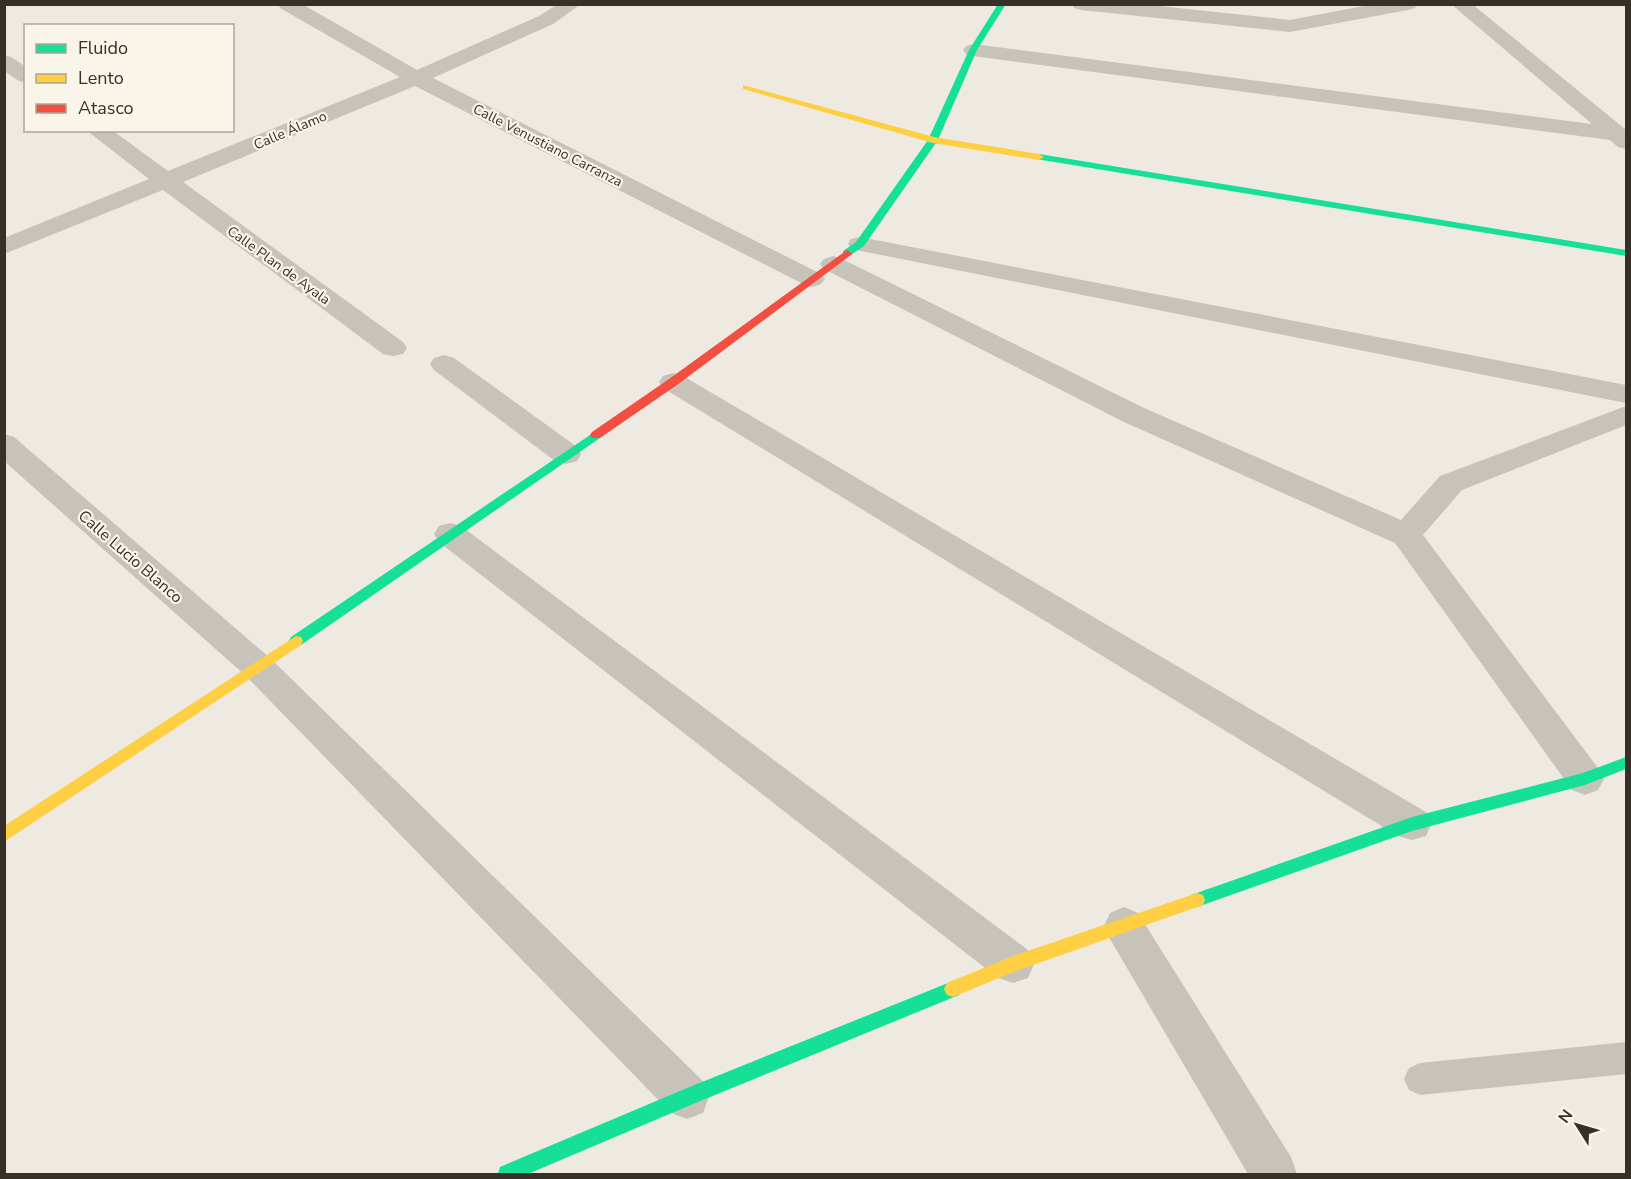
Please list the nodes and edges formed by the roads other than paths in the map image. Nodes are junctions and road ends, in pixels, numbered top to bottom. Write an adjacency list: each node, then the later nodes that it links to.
1 (287, 4): 10 (street, Calle Venustiano Carranza)
2 (573, 4): 10 (street, Calle Álamo)
3 (1002, 4): 7 (street)
4 (1081, 4): 5 (street)
5 (1408, 4)
6 (1460, 4): 13 (street)
7 (973, 50): 13 (street); 14 (street)
8 (4, 61): 9 (street)
9 (24, 76)
10 (416, 78): 15 (street, Calle Álamo); 19 (street, Calle Venustiano Carranza)
11 (746, 87): 14 (street)
12 (100, 132): 15 (street, Calle Plan de Ayala)
13 (1622, 138)
14 (933, 140): 16 (street); 18 (street)
15 (165, 182): 17 (street, Calle Álamo); 20 (street, Calle Plan de Ayala)
16 (860, 244): 19 (street); 23 (street)
17 (4, 247)
18 (1626, 253)
19 (823, 272): 22 (street); 28 (street, Calle Venustiano Carranza)
20 (393, 348)
21 (444, 364): 26 (street)
22 (673, 382): 26 (street); 32 (street)
23 (1626, 394)
24 (1626, 415): 28 (street)
25 (4, 444): 29 (street, Calle Lucio Blanco)
26 (566, 454): 27 (street)
27 (450, 534): 29 (street); 35 (street)
28 (1406, 534): 31 (street)
29 (258, 667): 33 (street); 38 (street, Calle Lucio Blanco)
30 (1626, 763): 31 (street)
31 (1585, 779): 32 (street)
32 (1412, 824): 34 (street)
33 (4, 835)
34 (1124, 926): 35 (street); 40 (street)
35 (1013, 964): 38 (street)
36 (1626, 1058): 37 (lane)
37 (1420, 1079)
38 (687, 1096): 39 (street)
39 (507, 1174)
40 (1274, 1174)

